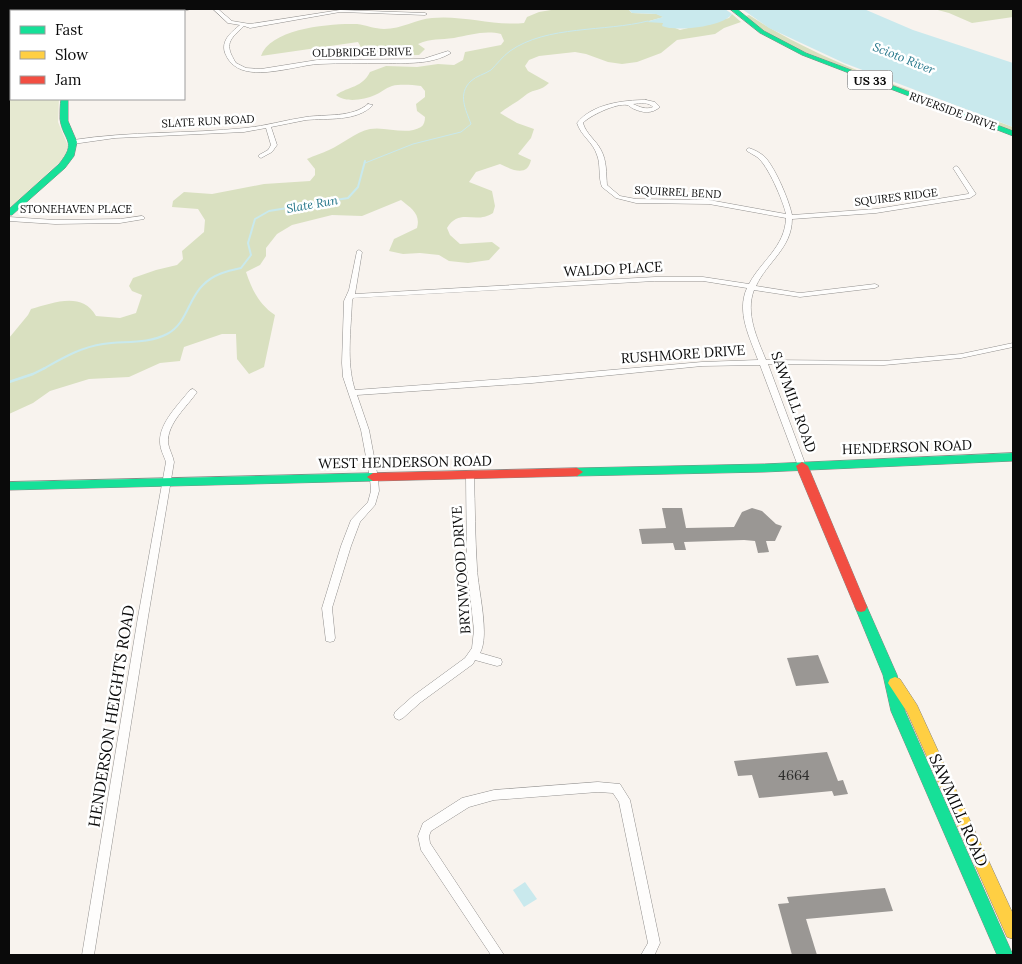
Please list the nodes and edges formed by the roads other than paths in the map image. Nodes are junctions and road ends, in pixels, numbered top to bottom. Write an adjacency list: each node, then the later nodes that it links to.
1 (215, 9): 4 (street)
2 (733, 9): 10 (main road, RIVERSIDE DRIVE / US 33)
3 (425, 14): 4 (street)
4 (242, 26): 5 (street, OLDBRIDGE DRIVE)
5 (448, 54)
6 (66, 100): 11 (main road)
7 (629, 104): 16 (street, SQUIRREL BEND)
8 (370, 105): 9 (street, SLATE RUN ROAD)
9 (268, 127): 11 (street, SLATE RUN ROAD); 13 (street)
10 (1013, 134)
11 (73, 142): 15 (main road)
12 (749, 150): 16 (street, SAWMILL ROAD)
13 (261, 156)
14 (956, 168): 16 (street, SQUIRES RIDGE)
15 (9, 213)
16 (789, 217): 21 (street, SAWMILL ROAD)
17 (142, 218): 18 (street, STONEHAVEN PLACE)
18 (9, 219)
19 (359, 252): 22 (street)
20 (875, 286): 21 (street, WALDO PLACE)
21 (751, 287): 22 (street, WALDO PLACE); 24 (street, SAWMILL ROAD)
22 (350, 296): 26 (street)
23 (1013, 345): 24 (street, RUSHMORE DRIVE)
24 (763, 362): 26 (street, RUSHMORE DRIVE); 28 (street, SAWMILL ROAD)
25 (193, 392): 31 (street)
26 (353, 393): 30 (street)
27 (1013, 457): 28 (main road, HENDERSON ROAD)
28 (802, 466): 29 (main road, WEST HENDERSON ROAD); 36 (main road, SAWMILL ROAD)
29 (470, 475): 30 (main road, WEST HENDERSON ROAD); 34 (street, BRYNWOOD DRIVE)
30 (374, 478): 31 (main road, WEST HENDERSON ROAD); 33 (street)
31 (166, 482): 32 (main road, WEST HENDERSON ROAD); 39 (street, HENDERSON HEIGHTS ROAD)
32 (9, 486)
33 (330, 638)
34 (474, 655): 35 (street); 37 (street)
35 (497, 662)
36 (890, 676): 38 (main road, SAWMILL ROAD); 42 (main road, SAWMILL ROAD)
37 (399, 716)
38 (1013, 931)
39 (88, 955)
40 (498, 955): 41 (street)
41 (647, 955)
42 (1005, 955)

